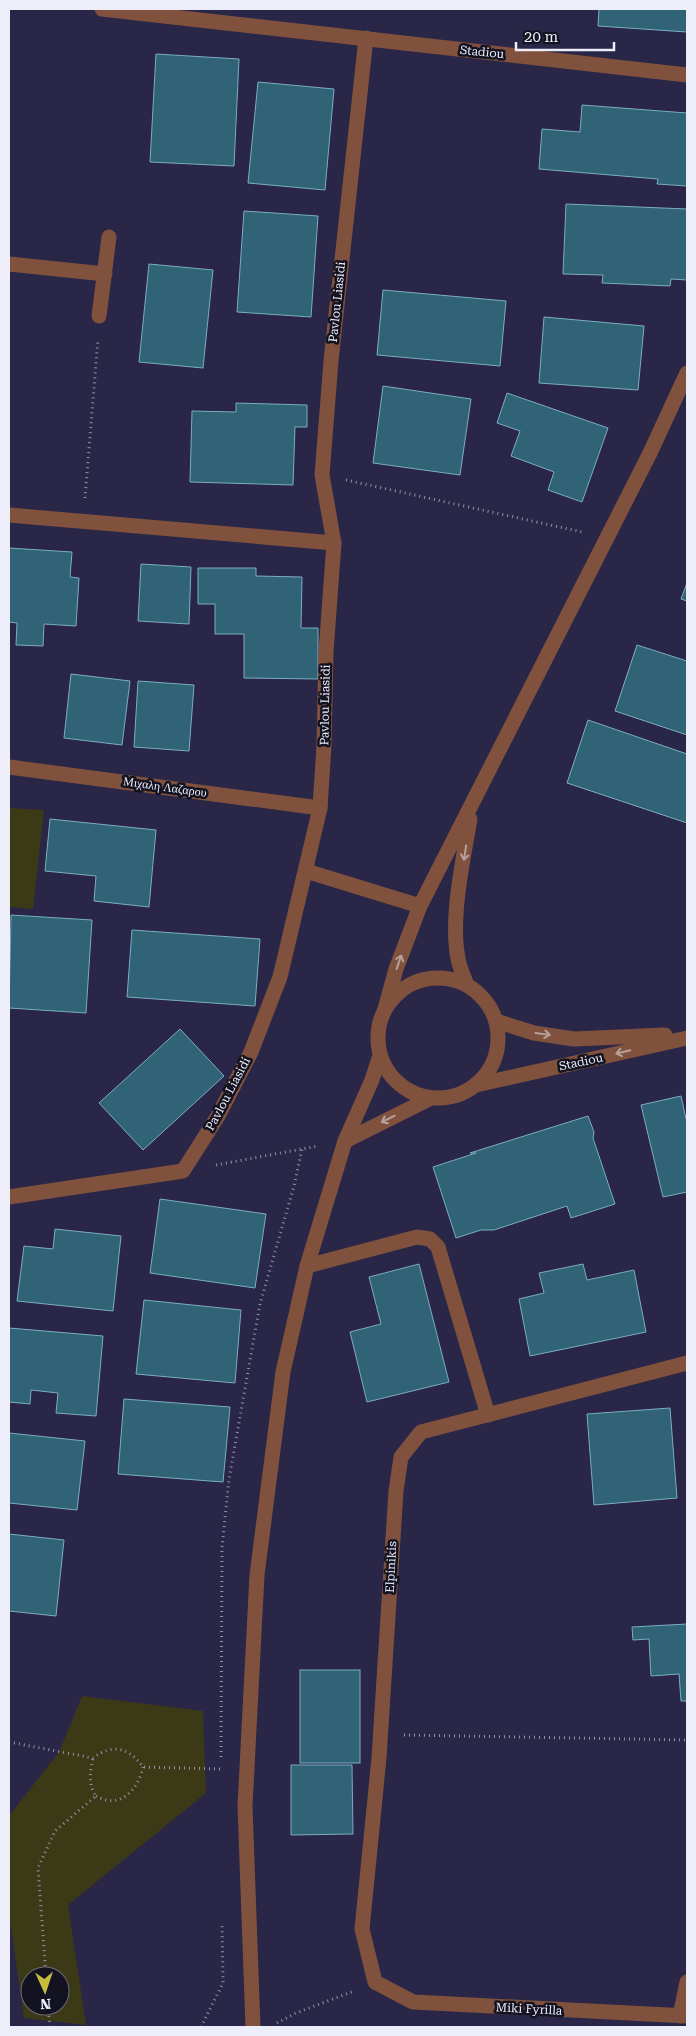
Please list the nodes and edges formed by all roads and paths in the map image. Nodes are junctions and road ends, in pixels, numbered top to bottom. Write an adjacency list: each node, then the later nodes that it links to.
1 (102, 9): 2 (street, Stadiou)
2 (134, 10): 3 (street, Stadiou)
3 (366, 38): 4 (street, Stadiou); 10 (street, Pavlou Liasidi)
4 (687, 75)
5 (109, 237): 7 (street)
6 (9, 264): 7 (street)
7 (105, 274): 8 (street)
8 (100, 316): 12 (path)
9 (687, 373): 13 (street)
10 (322, 475): 13 (path); 14 (street, Pavlou Liasidi)
11 (9, 515): 12 (street)
12 (83, 521): 14 (street)
13 (607, 537): 16 (street)
14 (334, 543): 17 (street, Pavlou Liasidi)
15 (9, 767): 17 (street, Μιχαλη Λαζαρου)
16 (472, 805): 19 (street); 20 (street, one-way to 20)
17 (320, 808): 18 (street, Pavlou Liasidi)
18 (306, 871): 19 (street); 29 (street, Pavlou Liasidi)
19 (420, 906): 21 (street, one-way to 19)
20 (467, 985): 21 (street); 22 (street)
21 (385, 1009): 24 (street)
22 (496, 1021): 23 (street, Stadiou, one-way to 23); 25 (street)
23 (687, 1036): 25 (street, Stadiou, one-way to 25)
24 (380, 1055): 26 (street); 27 (street)
25 (476, 1085): 26 (street)
26 (431, 1098): 27 (street, one-way to 27)
27 (345, 1141): 28 (path); 32 (street)
28 (302, 1149): 29 (path); 30 (path)
29 (183, 1171): 31 (street)
30 (294, 1186)
31 (9, 1197)
32 (307, 1266): 34 (street); 40 (street)
33 (687, 1364): 34 (street, Elpinikis)
34 (488, 1415): 35 (street, Elpinikis)
35 (381, 1735): 36 (path); 43 (street, Elpinikis)
36 (687, 1740)
37 (9, 1742): 38 (path)
38 (93, 1758): 39 (path); 41 (path)
39 (143, 1767): 40 (path); 41 (path)
40 (247, 1773): 47 (street)
41 (96, 1796): 42 (path)
42 (45, 1966)
43 (375, 1982): 45 (street, Miki Fyrilla); 46 (path)
44 (687, 1982): 45 (street)
45 (684, 2016)
46 (276, 2024)
47 (253, 2027)

